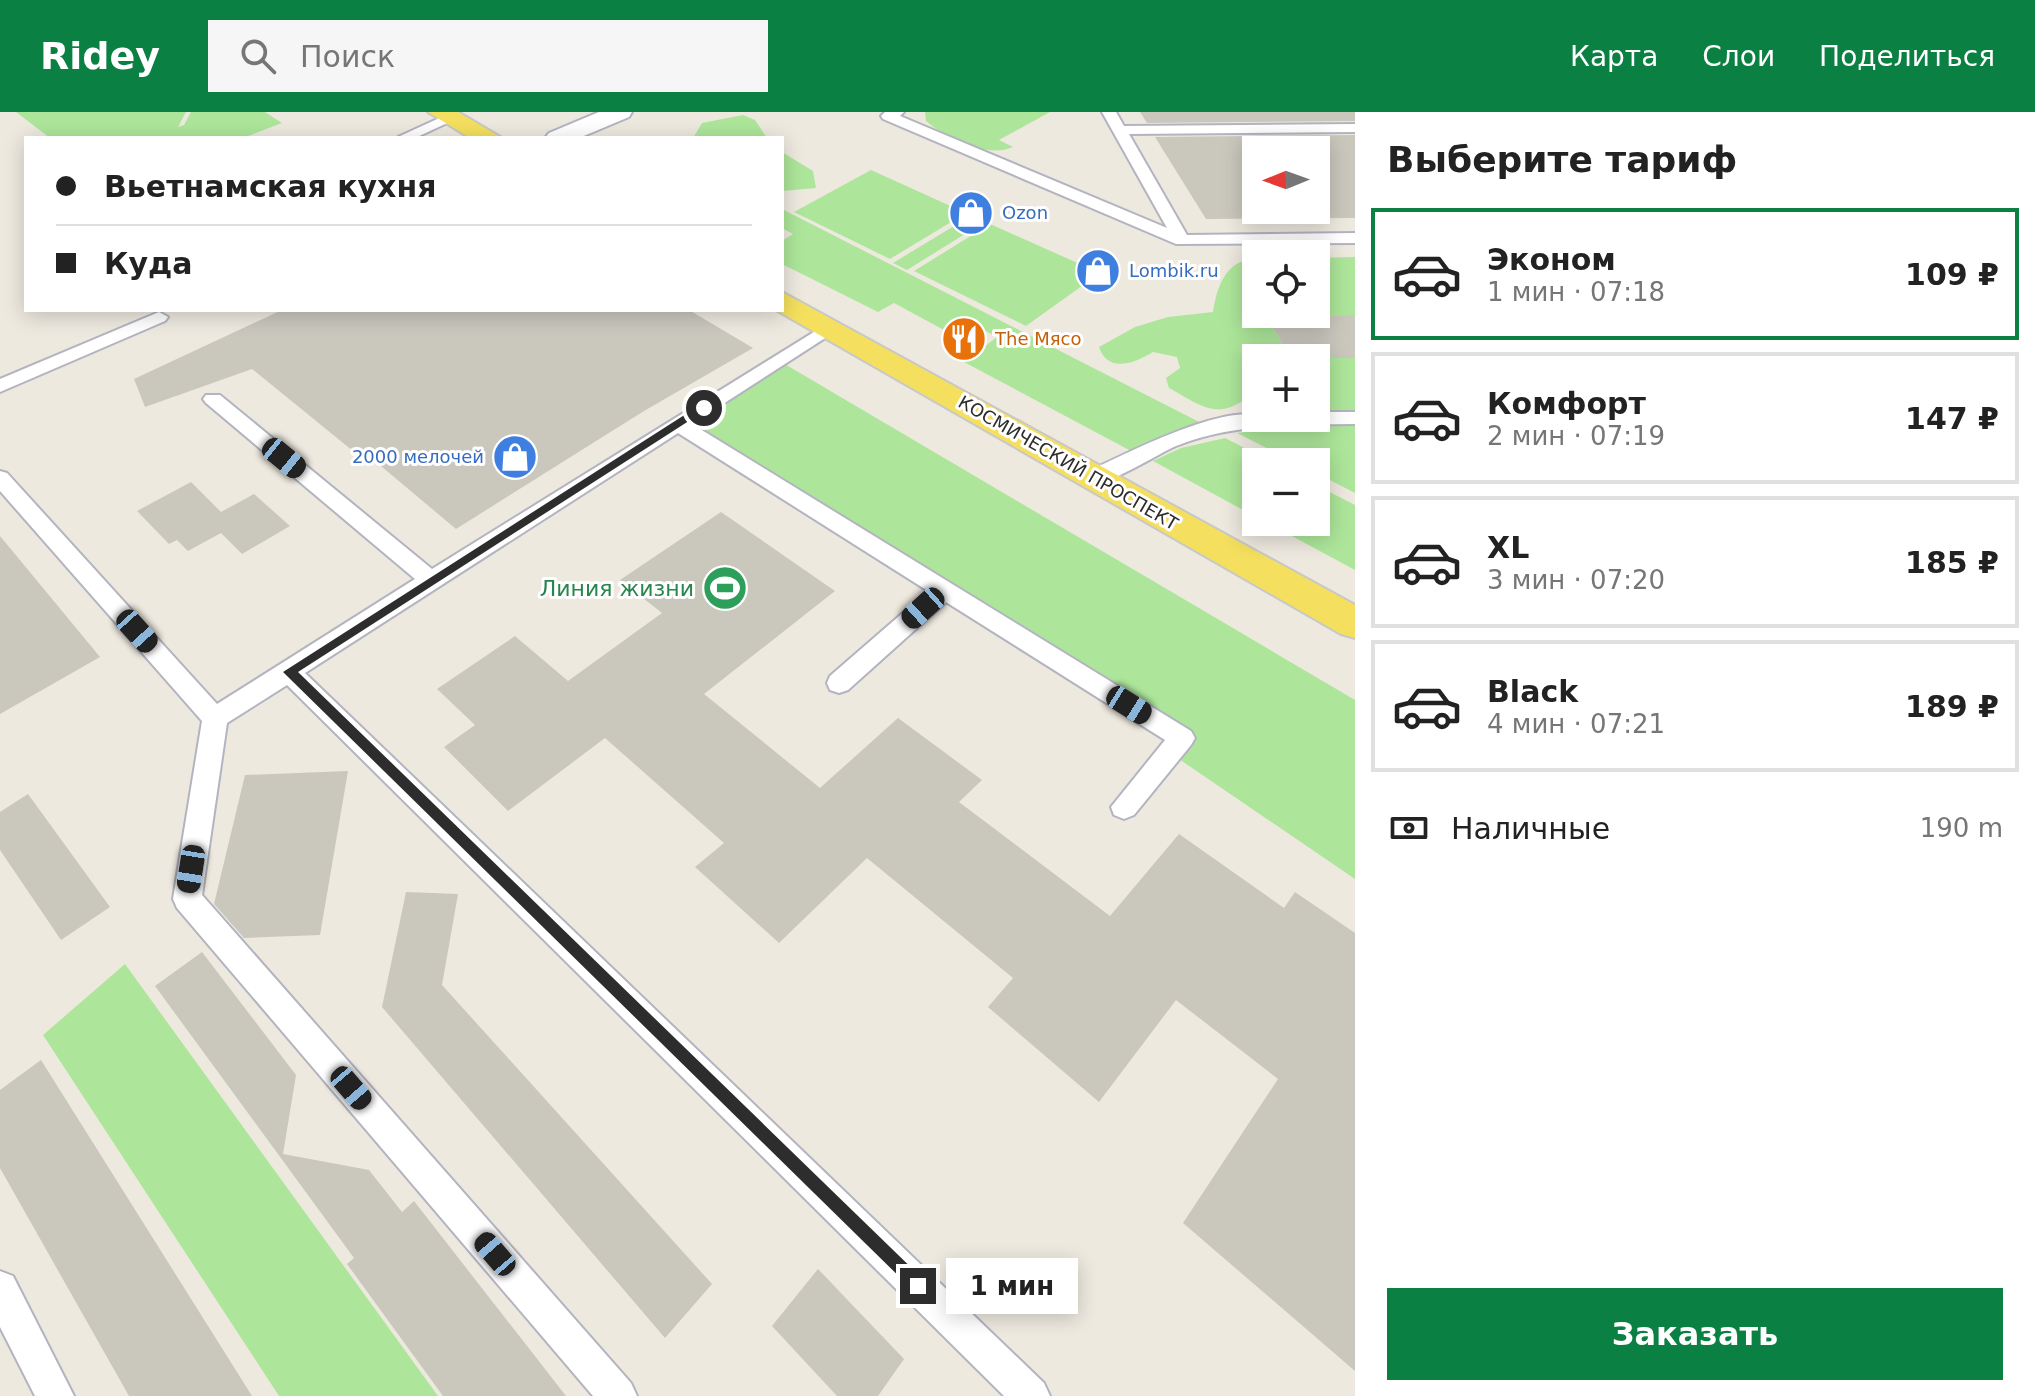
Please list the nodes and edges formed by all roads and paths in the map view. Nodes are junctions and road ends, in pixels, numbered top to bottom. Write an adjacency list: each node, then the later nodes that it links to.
1 (620, 112): 9 (street)
2 (897, 112): 11 (lane)
3 (1109, 112): 6 (lane)
4 (446, 115): 7 (lane); 8 (main road)
5 (1355, 128): 6 (lane)
6 (1119, 130): 11 (lane)
7 (407, 136)
8 (485, 136)
9 (563, 136)
10 (1355, 238): 11 (lane)
11 (1182, 240)
12 (784, 302): 14 (main road, КОСМИЧЕСКИЙ ПРОСПЕКТ)
13 (159, 317): 15 (lane)
14 (830, 327): 18 (lane); 20 (main road, КОСМИЧЕСКИЙ ПРОСПЕКТ)
15 (0, 386)
16 (213, 399): 21 (lane)
17 (1355, 418): 20 (lane)
18 (678, 424): 21 (lane); 22 (lane)
19 (0, 478): 26 (lane)
20 (1092, 478): 23 (main road, КОСМИЧЕСКИЙ ПРОСПЕКТ)
21 (432, 581): 24 (lane)
22 (944, 590): 25 (lane); 27 (lane)
23 (1355, 623)
24 (289, 672): 26 (lane); 31 (lane)
25 (839, 683)
26 (215, 718): 30 (lane)
27 (1124, 807)
28 (0, 1289): 29 (lane)
29 (55, 1396)
30 (618, 1396)
31 (1031, 1396)

